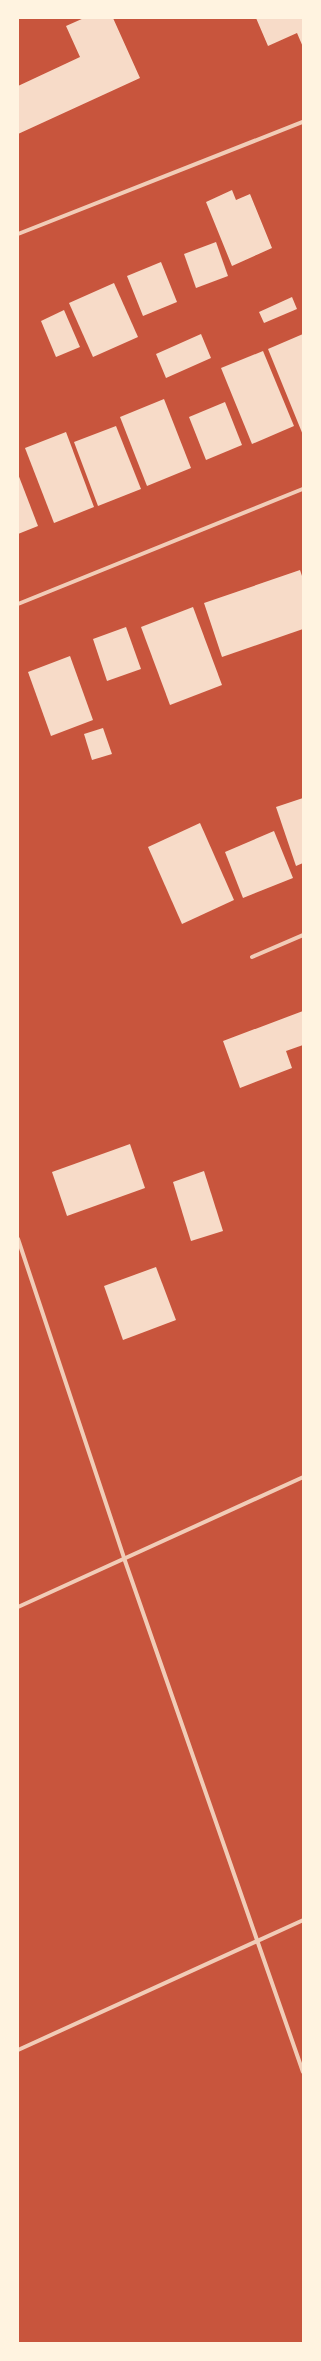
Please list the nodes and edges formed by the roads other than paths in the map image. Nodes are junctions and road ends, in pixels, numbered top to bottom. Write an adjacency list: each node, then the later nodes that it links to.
1 (303, 122): 2 (street)
2 (18, 234)
3 (303, 489): 4 (street)
4 (18, 604)
5 (303, 935): 6 (street)
6 (252, 957)
7 (18, 1239): 9 (street)
8 (303, 1477): 9 (street)
9 (124, 1558): 10 (street); 12 (street)
10 (18, 1607)
11 (303, 1920): 12 (street)
12 (257, 1941): 13 (street); 14 (street)
13 (18, 2050)
14 (303, 2072)

